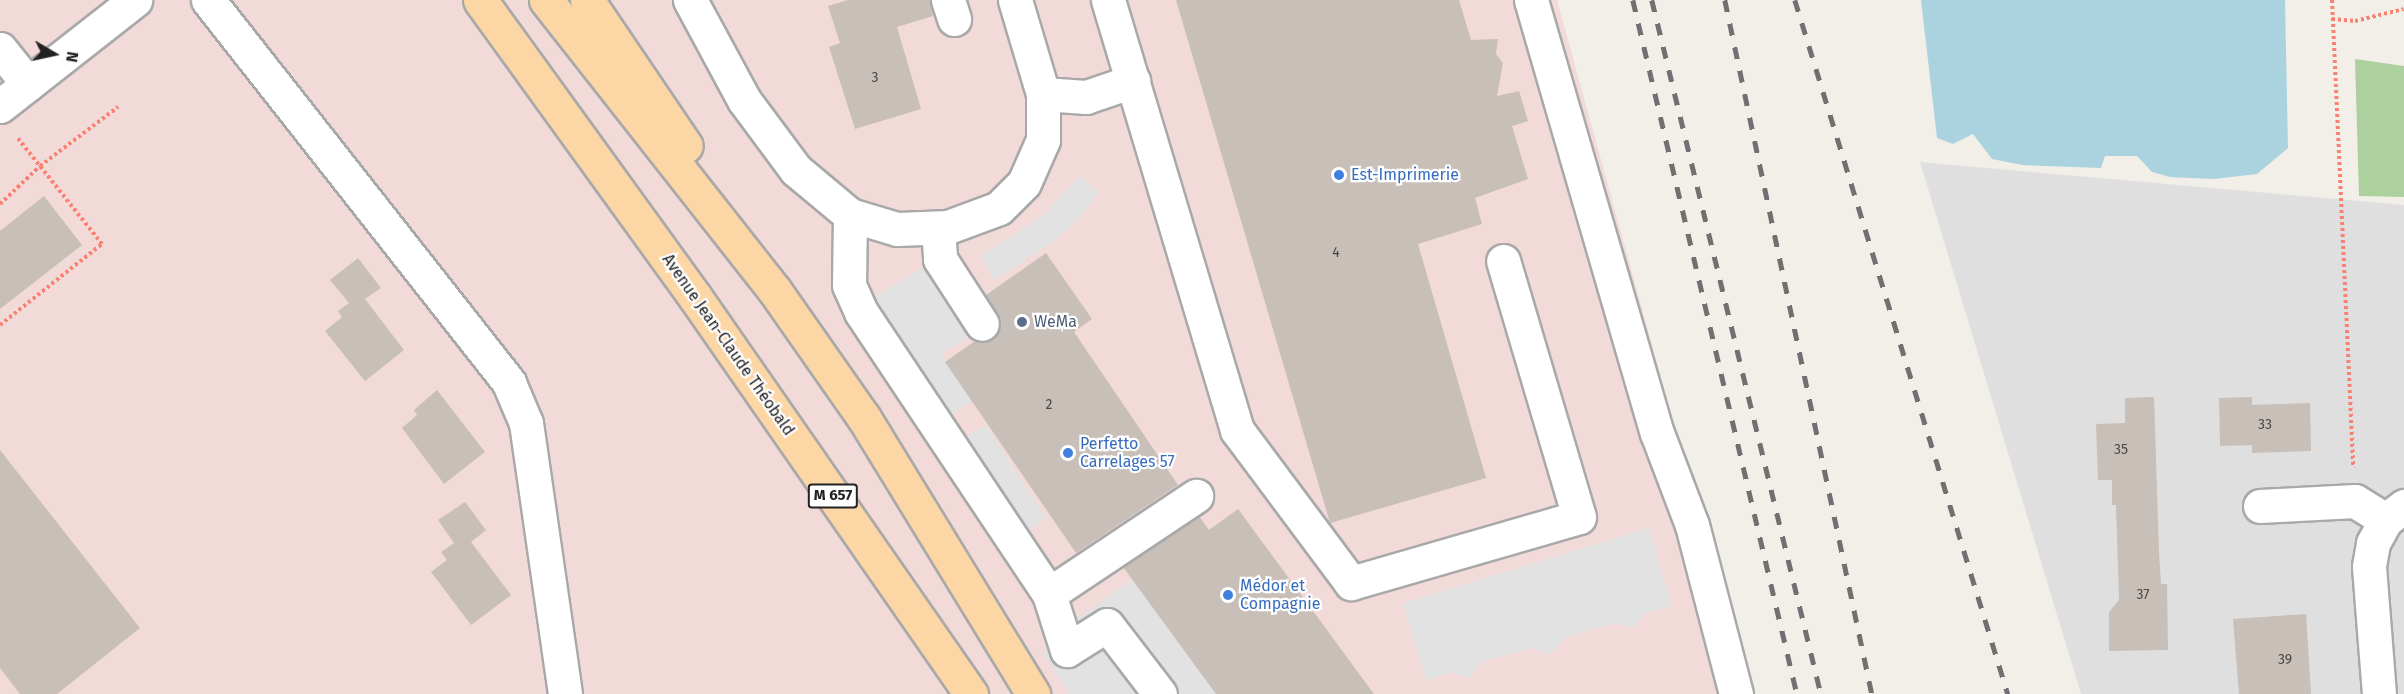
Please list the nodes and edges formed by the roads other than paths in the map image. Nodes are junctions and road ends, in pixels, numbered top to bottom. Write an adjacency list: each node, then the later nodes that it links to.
1 (135, 0): 12 (street)
2 (208, 0): 24 (street)
3 (480, 0): 25 (main road, Avenue Jean-Claude Théobald / M 657)
4 (546, 0): 18 (main road)
5 (587, 0): 18 (main road)
6 (690, 0): 15 (street)
7 (1015, 0): 13 (street)
8 (1108, 0): 11 (street)
9 (1531, 0): 28 (street)
10 (0, 49): 12 (street)
11 (1133, 81): 13 (street); 17 (street)
12 (28, 84): 14 (street)
13 (1043, 94): 16 (street)
14 (7, 119)
15 (850, 215): 16 (street); 23 (street)
16 (938, 228): 19 (street)
17 (1503, 261)
18 (775, 291): 26 (main road)
19 (982, 324)
20 (1196, 496): 23 (street)
21 (2260, 506): 22 (street)
22 (2395, 513): 29 (street)
23 (1049, 594): 27 (street)
24 (565, 694)
25 (971, 694)
26 (1033, 694)
27 (1160, 694)
28 (1736, 694)
29 (2379, 694)

